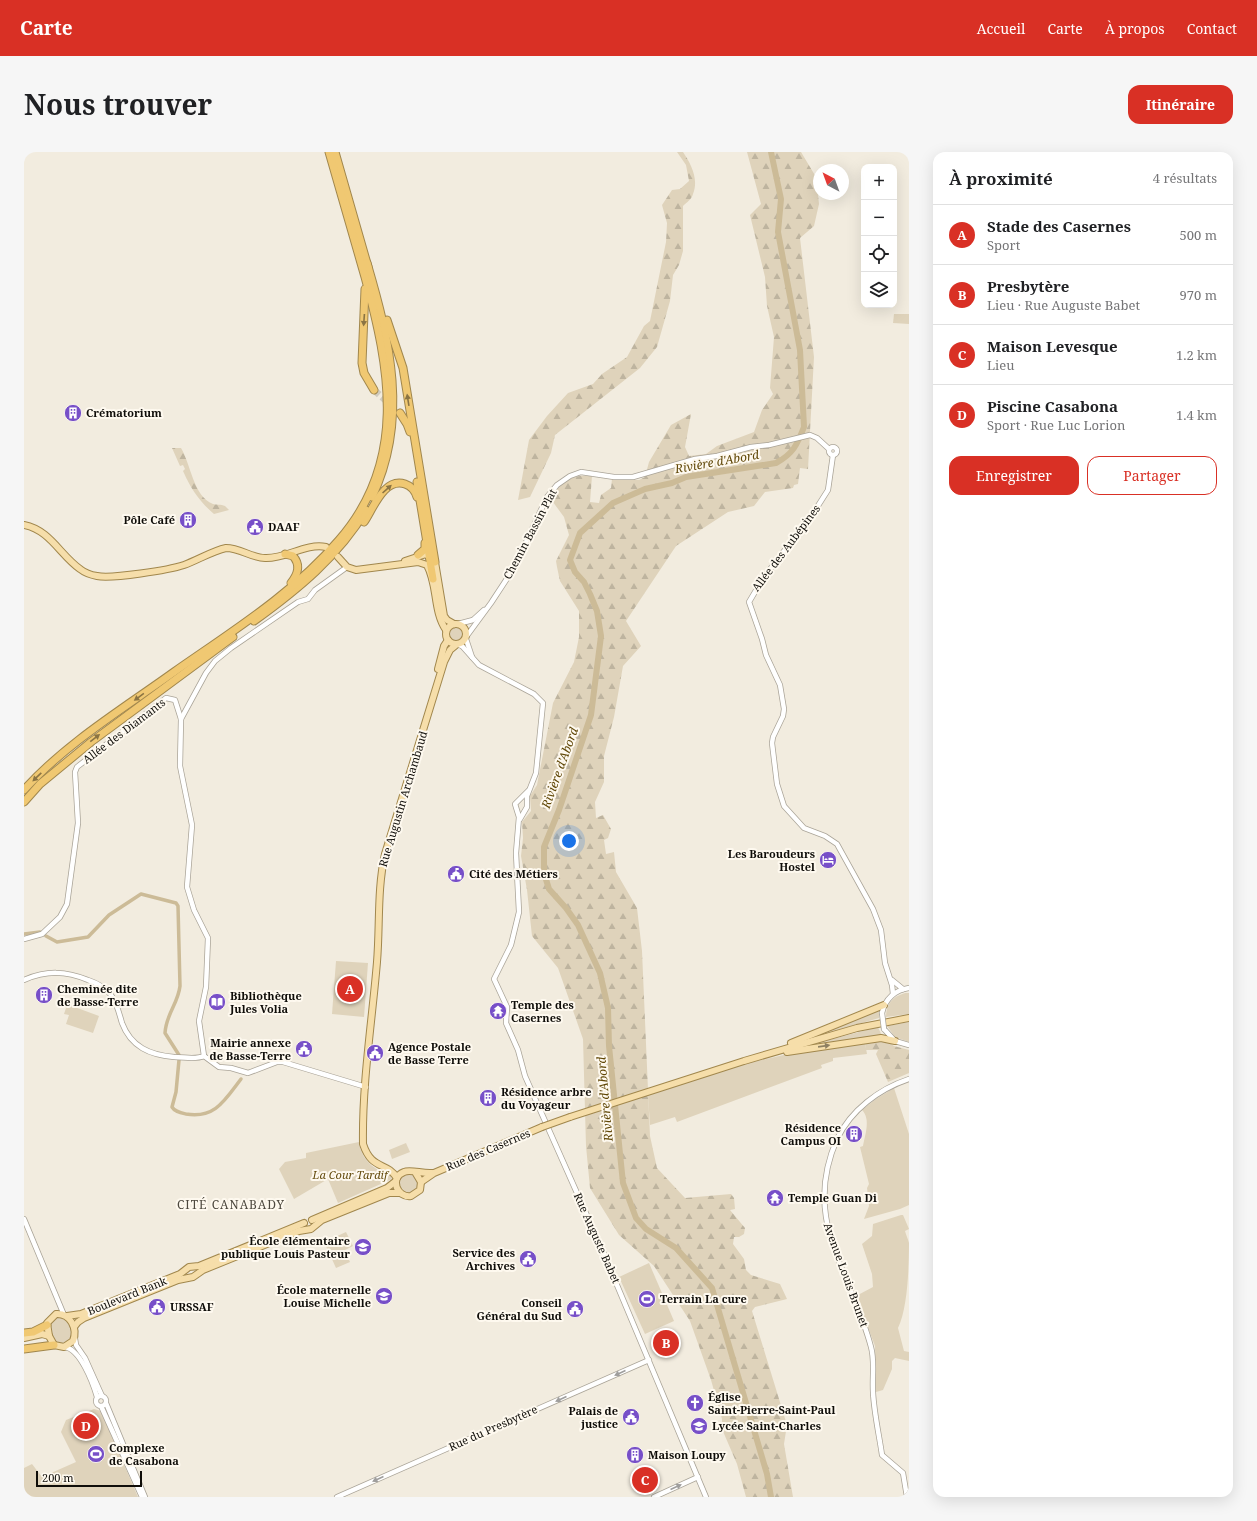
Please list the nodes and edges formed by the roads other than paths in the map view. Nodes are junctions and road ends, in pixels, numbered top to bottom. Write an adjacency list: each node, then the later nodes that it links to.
1 (329, 152): 3 (highway)
2 (335, 152): 3 (highway)
3 (365, 265): 4 (highway, one-way to 4); 17 (highway); 18 (highway, one-way to 3); 24 (highway)
4 (374, 390)
5 (400, 412): 7 (highway)
6 (833, 455): 21 (street, Chemin Bassin Plat); 36 (street, Allée des Aubépines)
7 (422, 508): 9 (highway); 17 (highway, one-way to 7)
8 (24, 525): 12 (main road)
9 (425, 529): 13 (highway); 16 (highway)
10 (295, 547): 11 (main road); 12 (main road); 14 (main road)
11 (285, 554): 14 (main road); 24 (highway)
12 (255, 555): 14 (main road)
13 (429, 556): 16 (main road); 18 (main road); 20 (highway)
14 (271, 558)
15 (338, 558): 19 (main road)
16 (418, 559): 19 (main road); 20 (main road)
17 (326, 561): 33 (highway, one-way to 17)
18 (435, 562): 22 (main road)
19 (347, 566): 30 (street)
20 (433, 579): 23 (main road)
21 (491, 603): 22 (street, Chemin Bassin Plat); 25 (street, Chemin Bassin Plat)
22 (456, 624): 23 (main road); 25 (main road)
23 (446, 630): 26 (main road)
24 (224, 637): 31 (highway, one-way to 31)
25 (466, 638): 27 (main road); 28 (street)
26 (448, 640): 27 (main road); 29 (main road, Rue Augustin Archambaud)
27 (458, 645): 28 (street); 29 (main road, Rue Augustin Archambaud)
28 (472, 659): 32 (street)
29 (428, 717): 48 (main road, Rue Augustin Archambaud)
30 (182, 719): 35 (street, Allée des Diamants); 45 (street)
31 (24, 790)
32 (523, 801): 34 (street); 34 (street)
33 (24, 802)
34 (521, 811): 75 (street, Rue Auguste Babet)
35 (24, 939)
36 (890, 977): 39 (street); 40 (street, Allée des Aubépines)
37 (25, 978): 45 (street)
38 (909, 988): 39 (street)
39 (903, 989): 40 (street)
40 (893, 994): 41 (street)
41 (884, 1005): 43 (street, bridge); 46 (main road)
42 (909, 1018): 46 (main road)
43 (895, 1041): 44 (street); 46 (main road, one-way to 43)
44 (909, 1045)
45 (204, 1056): 48 (street)
46 (744, 1061): 52 (main road, Rue des Casernes, bridge)
47 (909, 1079): 84 (street, Avenue Louis Brunet)
48 (366, 1087): 49 (main road, Rue Augustin Archambaud)
49 (384, 1167): 50 (main road, Rue Augustin Archambaud); 53 (main road, Rue Augustin Archambaud)
50 (406, 1171): 51 (main road); 53 (main road)
51 (415, 1172): 52 (main road); 54 (main road)
52 (434, 1172): 54 (main road)
53 (397, 1179): 55 (main road); 57 (main road)
54 (421, 1182): 55 (main road)
55 (400, 1193): 57 (main road)
56 (24, 1219): 62 (street)
57 (313, 1223): 58 (main road); 58 (main road)
58 (305, 1226): 59 (main road); 61 (main road, Boulevard Bank)
59 (193, 1267): 60 (main road, Boulevard Bank); 61 (main road)
60 (185, 1271): 61 (main road); 64 (main road, Boulevard Bank)
61 (192, 1276): 66 (main road, Boulevard Bank)
62 (57, 1302): 63 (street); 64 (street)
63 (56, 1314): 64 (main road); 65 (main road)
64 (65, 1315): 66 (main road)
65 (47, 1325): 67 (highway); 68 (main road); 69 (main road)
66 (74, 1328): 70 (main road)
67 (24, 1333)
68 (34, 1336): 69 (main road); 71 (main road)
69 (49, 1336): 72 (main road)
70 (75, 1337): 73 (main road); 76 (street)
71 (24, 1338)
72 (54, 1345): 73 (main road); 74 (highway)
73 (64, 1347): 76 (street)
74 (24, 1349)
75 (649, 1360): 78 (street, Rue Auguste Babet); 81 (street, Rue du Presbytère, one-way to 81)
76 (99, 1397): 77 (street); 77 (street)
77 (103, 1405): 79 (street); 80 (street)
78 (698, 1477): 82 (street, one-way to 78); 83 (street, Rue Auguste Babet)
79 (142, 1497)
80 (145, 1497)
81 (337, 1497)
82 (654, 1497)
83 (706, 1497)
84 (907, 1497)

